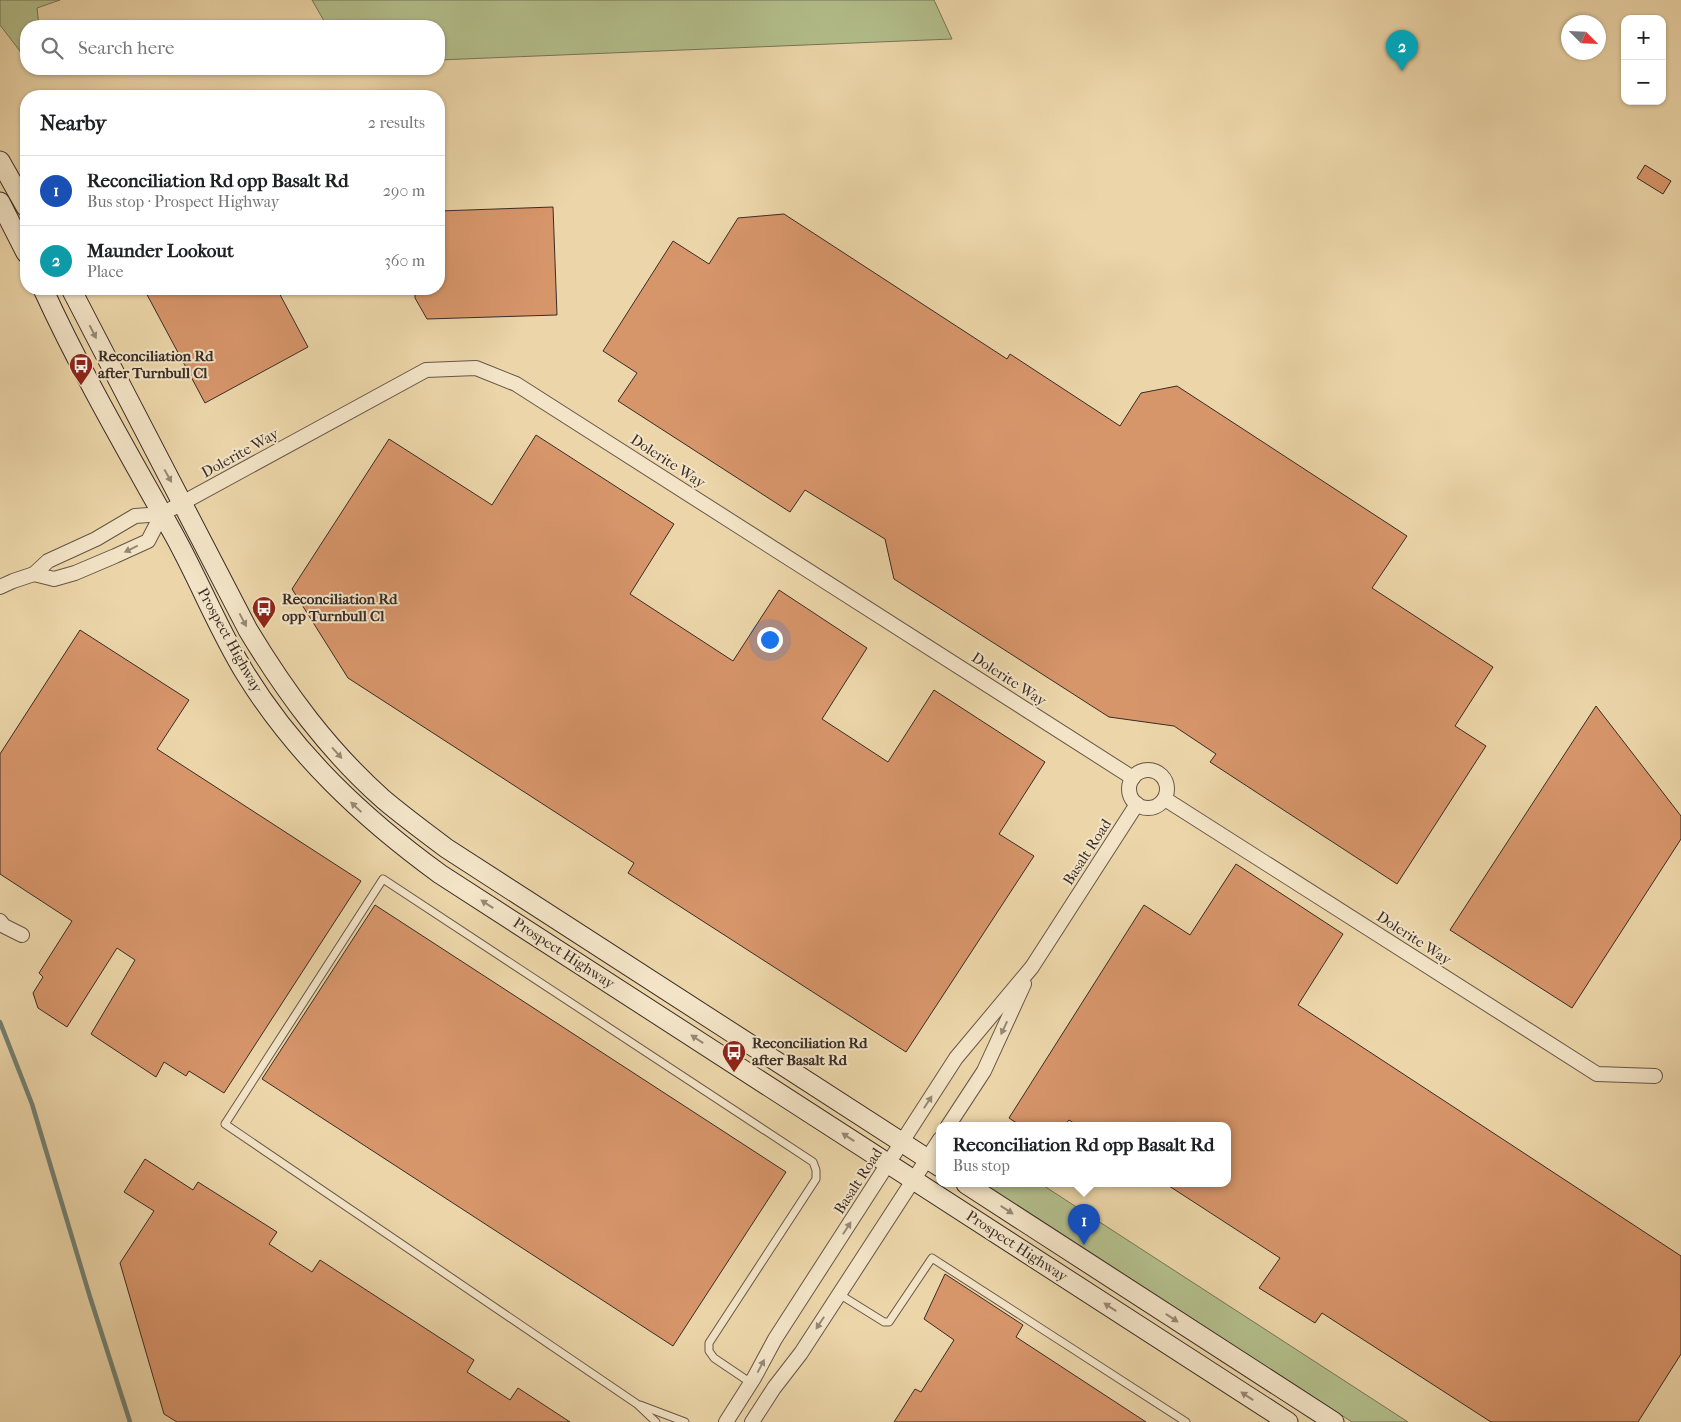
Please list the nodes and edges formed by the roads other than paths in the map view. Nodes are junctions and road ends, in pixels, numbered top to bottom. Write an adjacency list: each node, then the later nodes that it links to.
1 (0, 161): 2 (main road)
2 (20, 196)
3 (0, 202): 4 (main road)
4 (20, 241)
5 (46, 295): 8 (main road, Prospect Highway)
6 (74, 295): 7 (main road, Prospect Highway, one-way to 7)
7 (183, 502): 8 (street, Dolerite Way); 11 (street, Dolerite Way); 19 (main road, Prospect Highway, one-way to 19)
8 (162, 514): 9 (street); 9 (street, one-way to 9); 20 (main road, Prospect Highway, one-way to 8)
9 (34, 574): 10 (street)
10 (0, 587)
11 (1133, 778): 12 (street); 13 (street)
12 (1165, 799): 13 (street); 17 (street, Dolerite Way)
13 (1137, 804): 16 (street, Basalt Road)
14 (0, 921): 15 (street)
15 (22, 935)
16 (1032, 967): 18 (street, Basalt Road, one-way to 18); 19 (street, Basalt Road, one-way to 16)
17 (1655, 1076)
18 (951, 1122)
19 (902, 1143): 20 (street, Basalt Road); 21 (main road, Prospect Highway)
20 (889, 1163): 22 (main road, Prospect Highway); 25 (street, Basalt Road, one-way to 20)
21 (934, 1163): 22 (street)
22 (913, 1179): 24 (street); 32 (main road, Prospect Highway, one-way to 22)
23 (971, 1187): 33 (main road, Prospect Highway, one-way to 33)
24 (839, 1294): 30 (street, one-way to 30); 31 (lane)
25 (751, 1383): 26 (lane); 29 (street, Basalt Road)
26 (637, 1404): 27 (lane); 28 (lane)
27 (656, 1422)
28 (685, 1422)
29 (726, 1422)
30 (752, 1422)
31 (1186, 1422)
32 (1288, 1422)
33 (1334, 1422)

